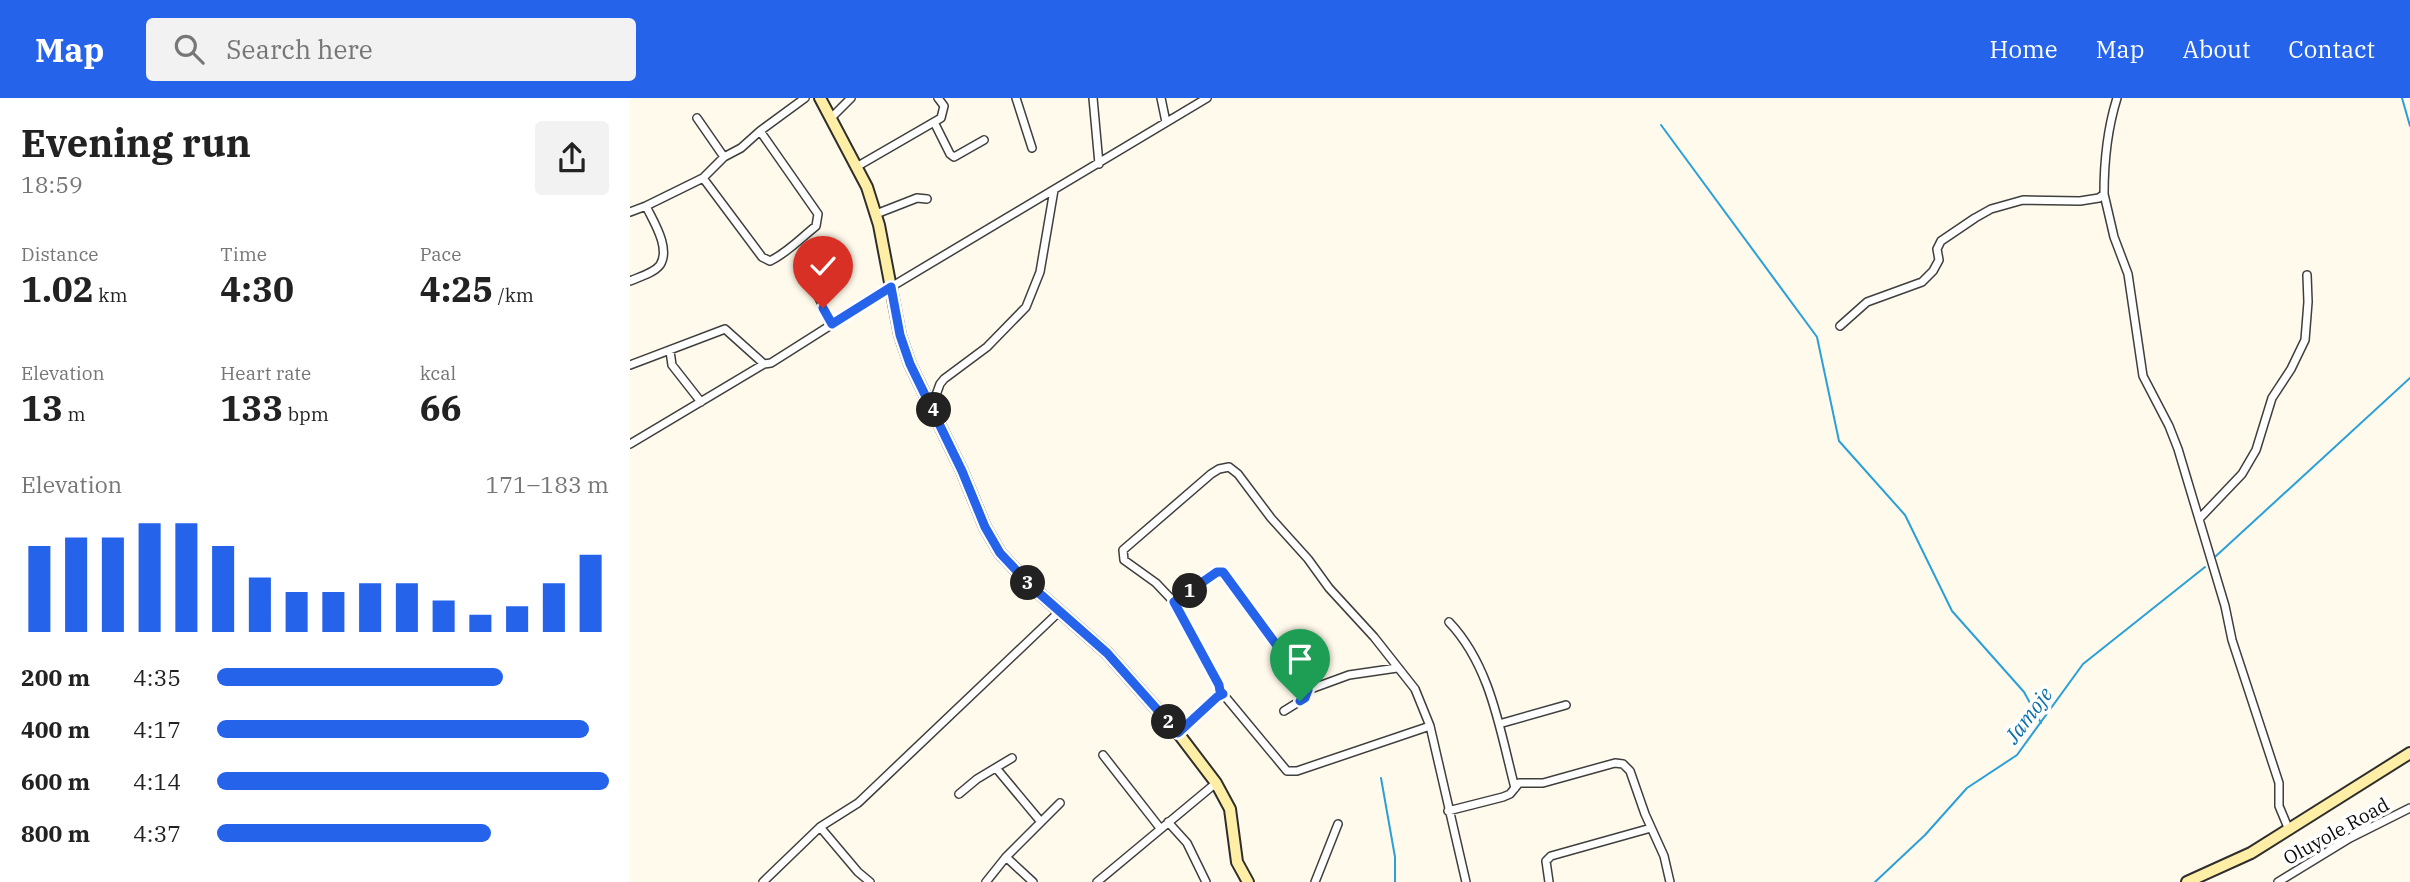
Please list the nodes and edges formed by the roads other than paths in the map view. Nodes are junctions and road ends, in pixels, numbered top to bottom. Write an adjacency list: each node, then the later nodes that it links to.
1 (805, 98): 14 (street)
2 (820, 98): 11 (street)
3 (851, 98): 11 (street)
4 (938, 98): 12 (street)
5 (1016, 98): 16 (street)
6 (1093, 98): 18 (street)
7 (1161, 98): 13 (street)
8 (1207, 98): 13 (street)
9 (2116, 98): 22 (street)
10 (697, 118): 17 (street)
11 (831, 118): 19 (street)
12 (934, 122): 15 (street); 19 (street)
13 (1166, 122): 18 (street)
14 (760, 131): 17 (street); 20 (street)
15 (984, 140)
16 (1032, 148)
17 (724, 157): 20 (street)
18 (1099, 164): 21 (street)
19 (858, 166): 26 (street)
20 (703, 177): 24 (street)
21 (1054, 190): 29 (street); 37 (street)
22 (2104, 194): 32 (street); 39 (street)
23 (927, 199): 26 (street)
24 (646, 206): 25 (street); 28 (street)
25 (630, 212)
26 (876, 214): 29 (street)
27 (2307, 275): 39 (street)
28 (630, 281)
29 (891, 287): 31 (street); 37 (street)
30 (818, 296): 31 (street)
31 (832, 324): 34 (street)
32 (1840, 326)
33 (670, 351): 34 (street); 35 (street); 36 (street)
34 (764, 364): 36 (street)
35 (630, 365)
36 (701, 402): 38 (street)
37 (932, 406): 41 (street)
38 (630, 444)
39 (2199, 519): 67 (street)
40 (1174, 602): 43 (street); 44 (street); 45 (street)
41 (1060, 611): 50 (street); 64 (street)
42 (1449, 622): 48 (street)
43 (1397, 668): 44 (street); 49 (street)
44 (1308, 690): 47 (street)
45 (1223, 694): 49 (street); 50 (street)
46 (1566, 705): 48 (street)
47 (1284, 711)
48 (1499, 724): 56 (street)
49 (1430, 726): 60 (street)
50 (1178, 733): 55 (street)
51 (2410, 753): 67 (street)
52 (1103, 755): 65 (street)
53 (1012, 758): 54 (street)
54 (996, 768): 57 (street); 61 (street)
55 (1216, 783): 62 (street); 75 (street)
56 (1515, 788): 60 (street); 66 (street)
57 (959, 794)
58 (1060, 803): 61 (street)
59 (2410, 808): 81 (street, Oluyole Road)
60 (1448, 811): 77 (street)
61 (1041, 822): 68 (street)
62 (1168, 822): 65 (street); 74 (street)
63 (1338, 824): 76 (street)
64 (820, 827): 70 (street); 71 (street)
65 (1160, 828): 69 (street)
66 (1651, 828): 78 (street); 79 (street)
67 (2289, 830): 80 (street)
68 (1006, 857): 72 (street); 73 (street)
69 (1100, 881)
70 (763, 882)
71 (870, 882)
72 (986, 882)
73 (1033, 882)
74 (1206, 882)
75 (1248, 882)
76 (1315, 882)
77 (1466, 882)
78 (1549, 882)
79 (1670, 882)
80 (2187, 882)
81 (2278, 882)

